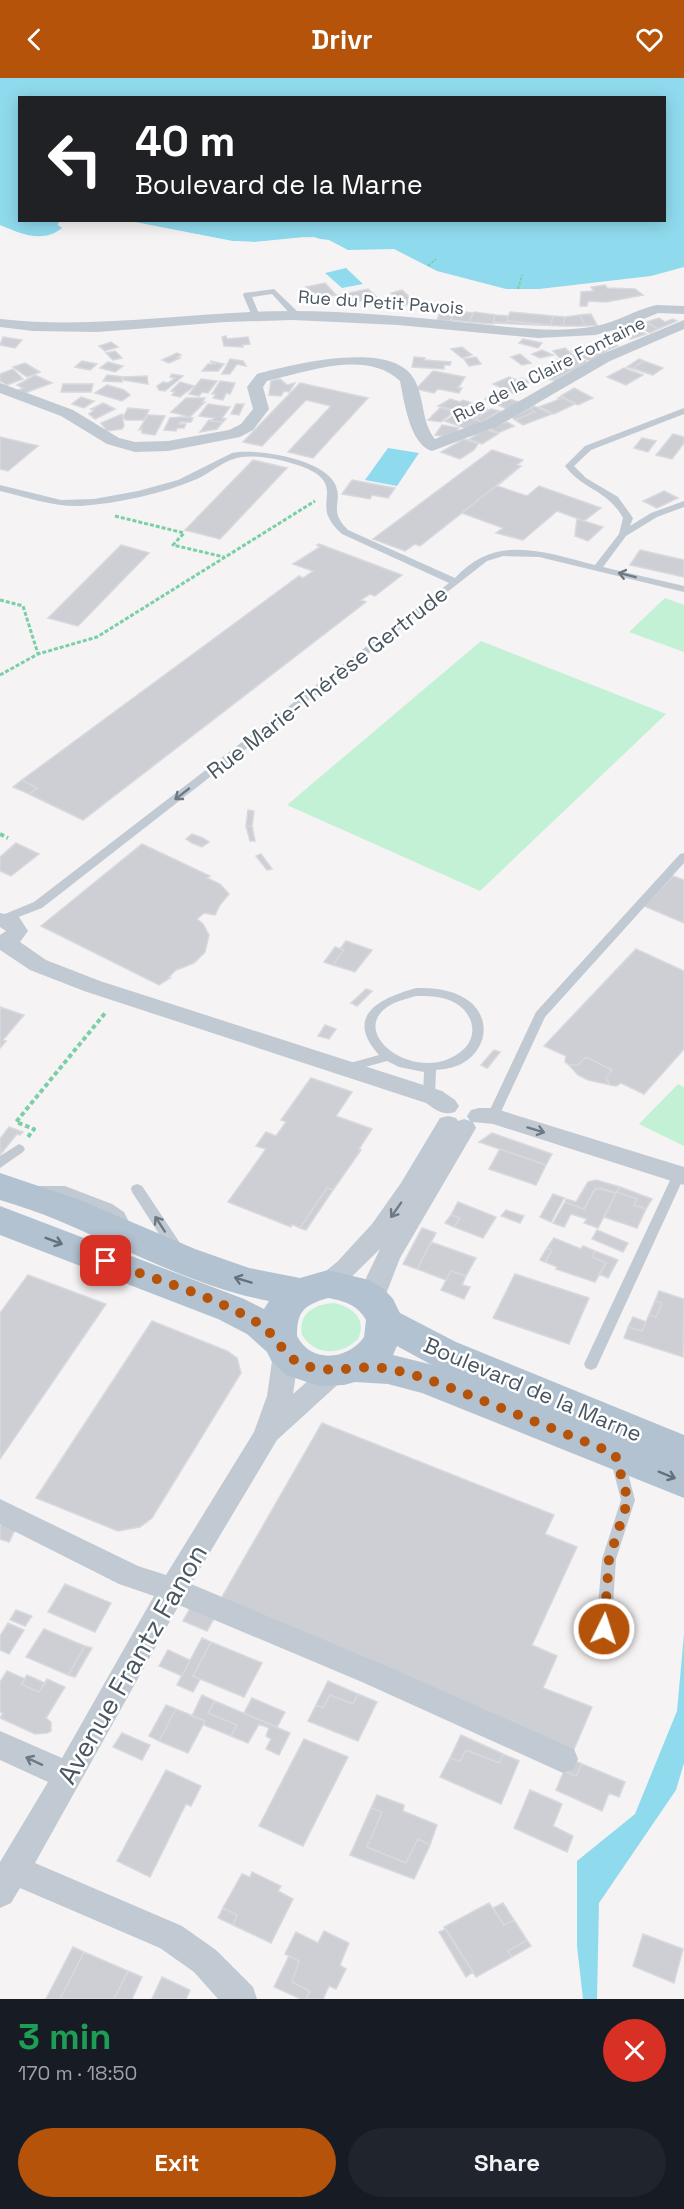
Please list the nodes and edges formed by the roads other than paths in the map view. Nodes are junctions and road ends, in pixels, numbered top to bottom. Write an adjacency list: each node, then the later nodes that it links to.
1 (684, 310): 2 (street, Rue du Petit Pavois)
2 (296, 315): 3 (street, Rue du Petit Pavois); 3 (lane)
3 (256, 316): 4 (street, Rue du Petit Pavois)
4 (0, 323)
5 (684, 324): 6 (street, Rue de la Claire Fontaine)
6 (0, 388)
7 (684, 411): 10 (lane)
8 (0, 488): 12 (lane)
9 (684, 504): 10 (lane)
10 (623, 534): 11 (lane)
11 (597, 568): 12 (lane, Rue Marie-Thérèse Gertrude); 13 (lane, Rue Marie-Thérèse Gertrude, one-way to 11)
12 (456, 582): 15 (lane, Rue Marie-Thérèse Gertrude, one-way to 15)
13 (684, 589)
14 (684, 856): 19 (lane)
15 (2, 931): 17 (street, Rue Marie-Thérèse Gertrude)
16 (386, 1057): 17 (lane); 18 (lane); 18 (lane)
17 (347, 1068): 19 (street, Rue Marie-Thérèse Gertrude)
18 (430, 1068): 19 (lane)
19 (460, 1114): 21 (street, Rue Marie-Thérèse Gertrude, one-way to 21); 25 (street, one-way to 25); 26 (street)
20 (19, 1149): 23 (lane)
21 (682, 1175): 28 (lane)
22 (137, 1189): 24 (lane, one-way to 22)
23 (3, 1190): 24 (main road); 27 (main road, one-way to 27)
24 (182, 1258): 25 (main road, one-way to 24)
25 (314, 1288): 26 (main road); 27 (main road)
26 (379, 1311): 29 (main road); 31 (main road, Boulevard de la Marne)
27 (282, 1348): 29 (main road); 30 (street, Avenue Frantz Fanon)
28 (591, 1364)
29 (346, 1369): 30 (street, Avenue Frantz Fanon); 32 (main road, Boulevard de la Marne)
30 (266, 1436): 35 (street, Avenue Frantz Fanon)
31 (684, 1452)
32 (615, 1454): 33 (main road, Boulevard de la Marne, one-way to 33); 36 (lane)
33 (684, 1481)
34 (0, 1511): 35 (street)
35 (172, 1590): 38 (street); 39 (street, Avenue Frantz Fanon)
36 (602, 1652)
37 (0, 1745): 39 (street, one-way to 37)
38 (563, 1759)
39 (68, 1776): 40 (street, Avenue Frantz Fanon)
40 (7, 1880): 41 (street)
41 (241, 1999)

